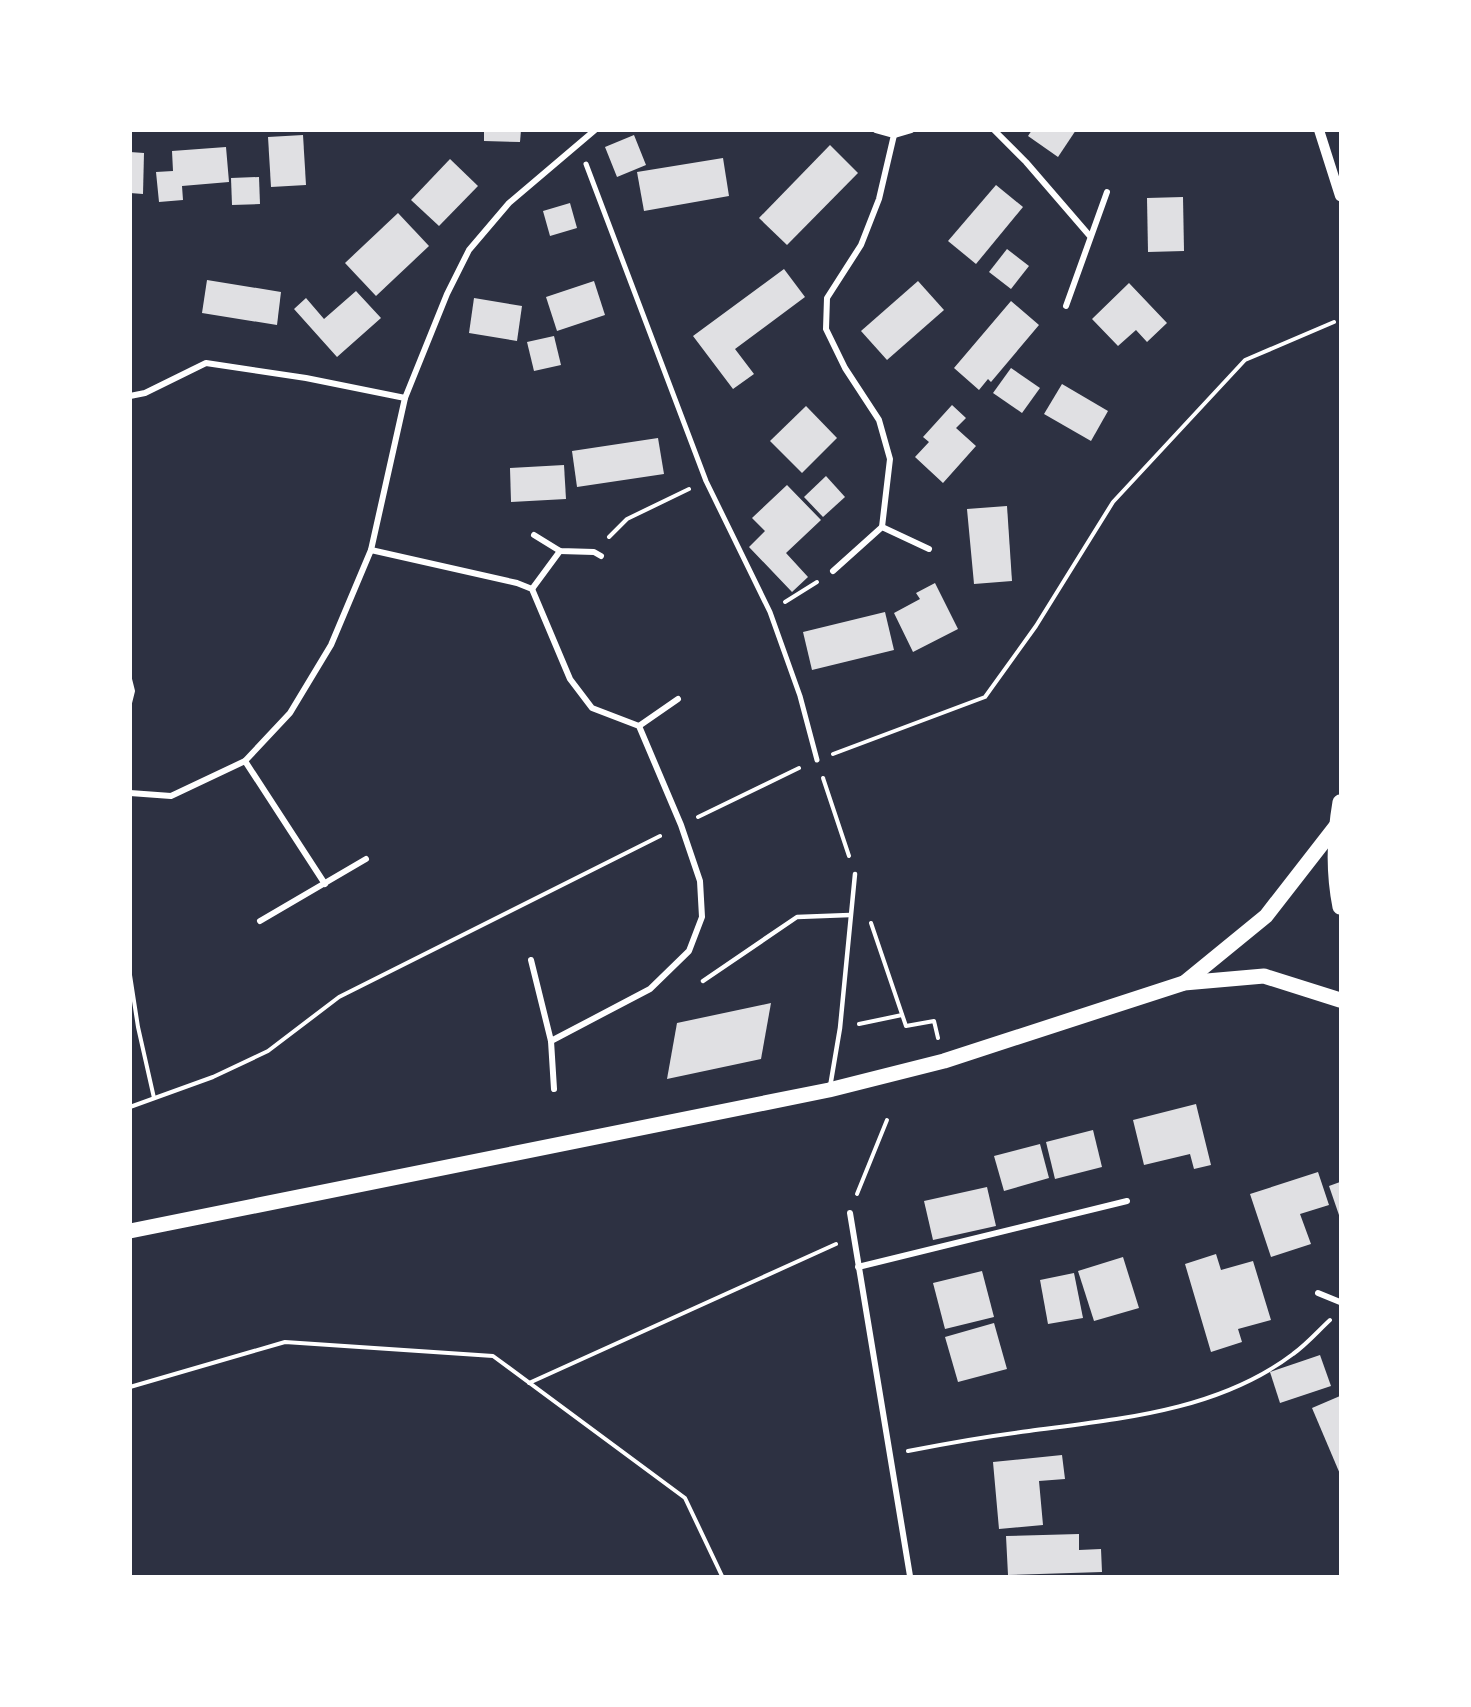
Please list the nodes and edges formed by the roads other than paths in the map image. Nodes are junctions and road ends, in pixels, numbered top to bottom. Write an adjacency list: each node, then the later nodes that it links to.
1 (595, 130): 13 (street)
2 (876, 130): 6 (street)
3 (911, 130): 6 (street)
4 (994, 130): 10 (street)
5 (1318, 130): 9 (street)
6 (894, 135): 14 (street)
7 (586, 164): 24 (street)
8 (1107, 192): 10 (street)
9 (1341, 196)
10 (1089, 235): 11 (street)
11 (1066, 306)
12 (130, 396): 13 (street)
13 (405, 398): 17 (street)
14 (882, 527): 16 (street); 20 (street)
15 (534, 535): 18 (street)
16 (929, 549)
17 (371, 550): 21 (street); 25 (street)
18 (560, 551): 19 (street); 21 (street)
19 (601, 556)
20 (833, 571)
21 (532, 589): 23 (street)
22 (678, 699): 23 (street)
23 (639, 726): 39 (street)
24 (817, 760)
25 (245, 762): 26 (street); 31 (street)
26 (130, 794)
27 (1341, 802): 28 (main road)
28 (1336, 826): 32 (main road); 37 (main road)
29 (366, 859): 31 (street)
30 (855, 874): 33 (lane)
31 (325, 884): 34 (street)
32 (1341, 907)
33 (850, 915): 36 (lane); 41 (lane)
34 (260, 921)
35 (531, 960): 39 (street)
36 (703, 981)
37 (1184, 983): 38 (main road); 41 (main road)
38 (1341, 1000)
39 (550, 1041): 40 (street)
40 (554, 1089)
41 (829, 1090): 44 (main road)
42 (1127, 1201): 45 (street)
43 (849, 1213): 45 (street)
44 (130, 1231)
45 (858, 1267): 48 (street)
46 (1318, 1293): 47 (street)
47 (1341, 1302)
48 (910, 1576)

